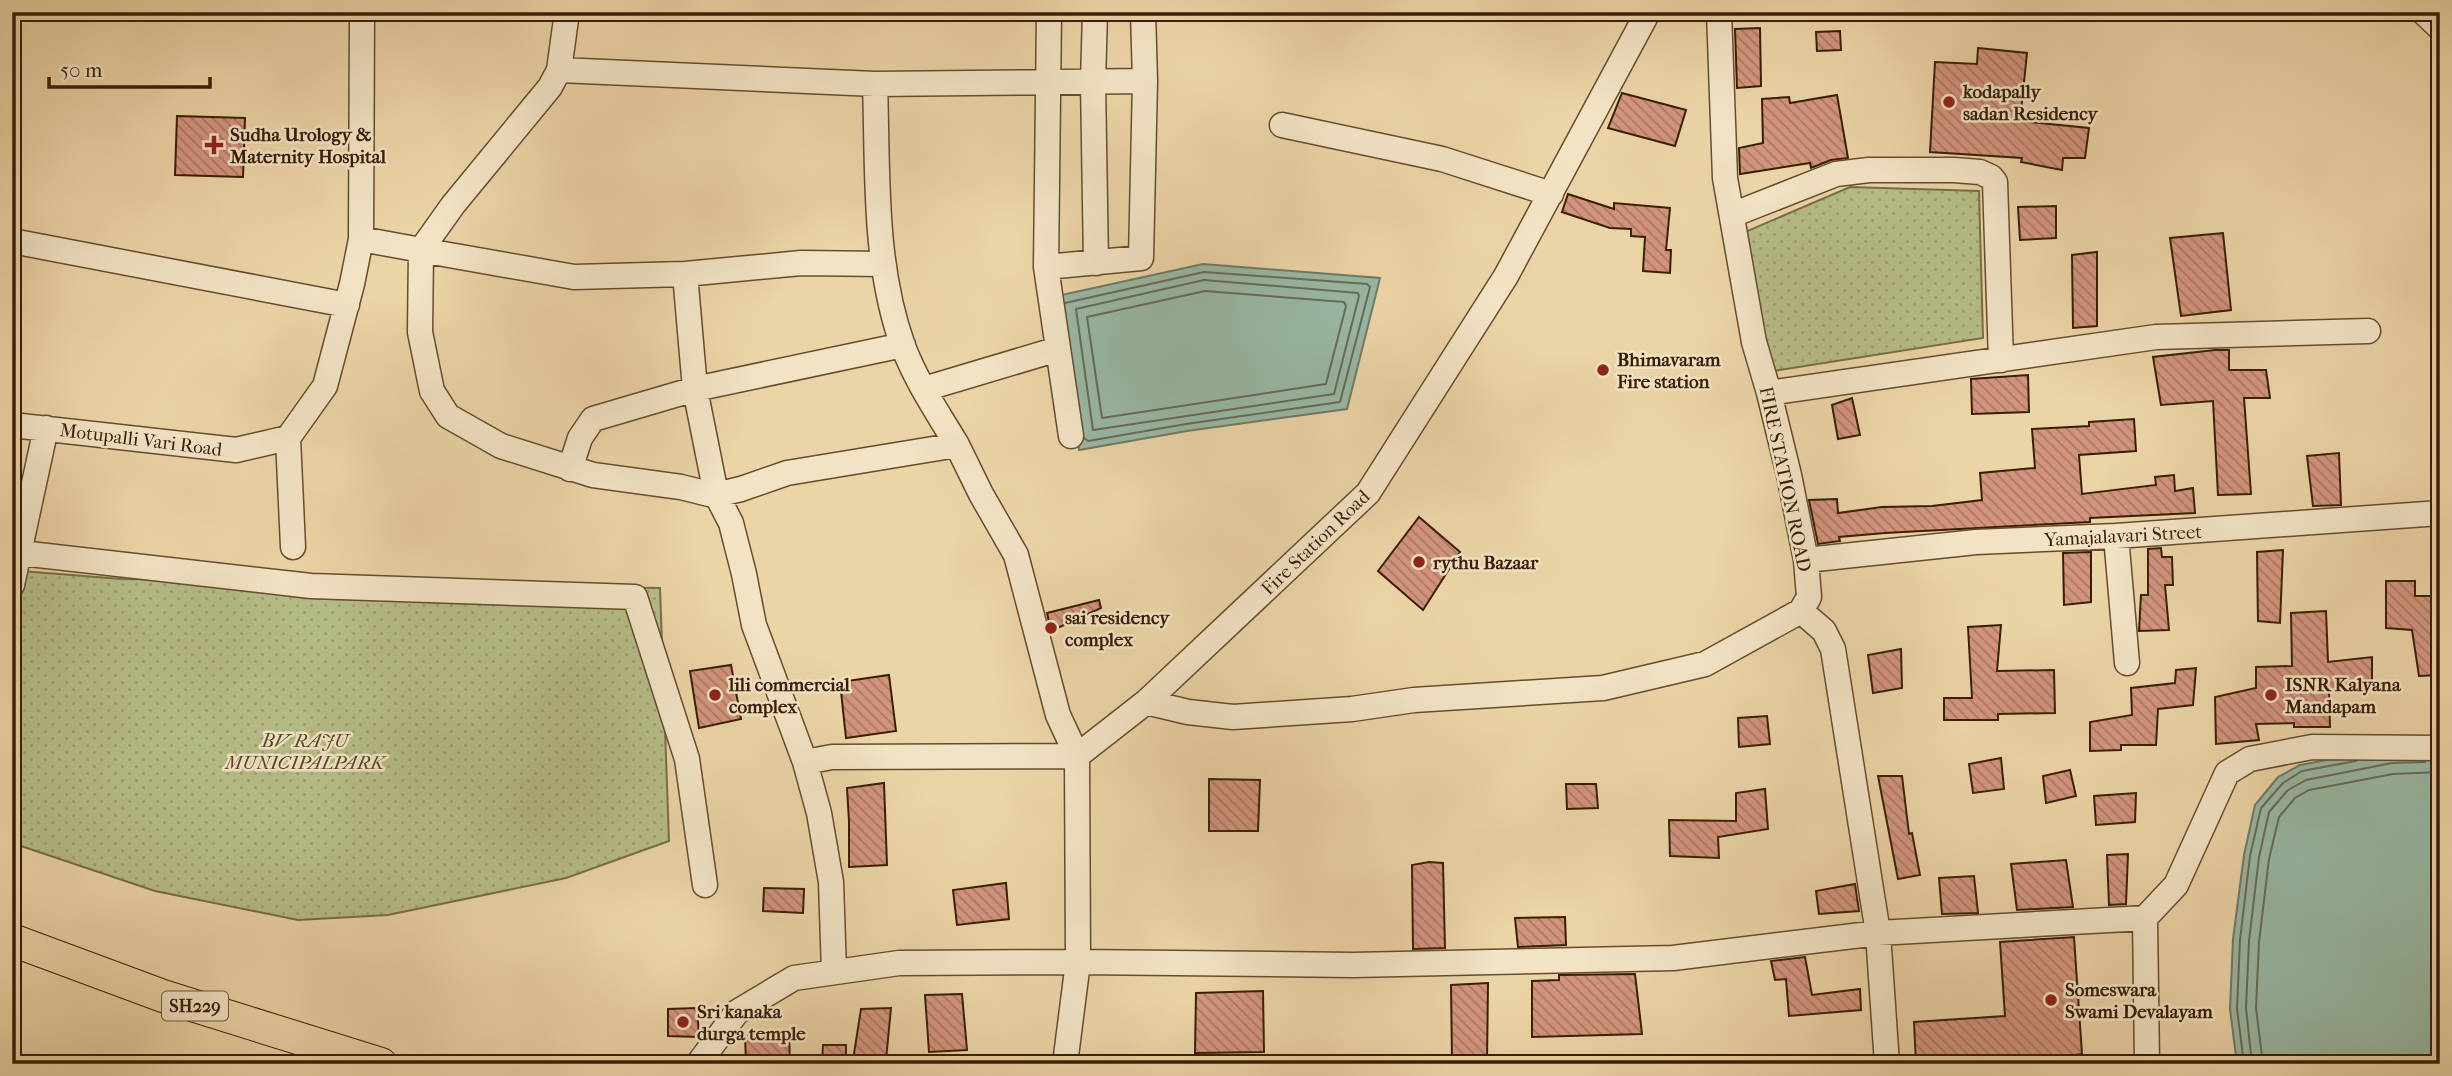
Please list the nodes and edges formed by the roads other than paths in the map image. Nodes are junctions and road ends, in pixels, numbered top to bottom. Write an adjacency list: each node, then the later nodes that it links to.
1 (362, 12): 18 (street)
2 (567, 12): 10 (street)
3 (1049, 12): 11 (street)
4 (1095, 12): 13 (street)
5 (1143, 12): 12 (street)
6 (1648, 12): 16 (street, Fire Station Road)
7 (1719, 12): 17 (street, FIRE STATION ROAD)
8 (2423, 12): 9 (street)
9 (2440, 28)
10 (559, 70): 14 (street); 20 (street)
11 (1047, 81): 13 (street); 14 (street); 23 (street)
12 (1144, 81): 13 (street); 21 (street)
13 (1093, 82): 21 (street)
14 (875, 84): 22 (street)
15 (1282, 125): 16 (street)
16 (1551, 194): 48 (street, Fire Station Road)
17 (1732, 215): 29 (street); 32 (street, FIRE STATION ROAD)
18 (361, 239): 20 (street); 25 (street)
19 (12, 241): 25 (street)
20 (421, 250): 24 (street); 38 (street)
21 (1096, 263): 23 (street)
22 (883, 264): 24 (street); 27 (street)
23 (1046, 267): 28 (street)
24 (684, 274): 30 (street)
25 (347, 305): 36 (street)
26 (2368, 331): 29 (street)
27 (903, 345): 30 (street); 31 (street)
28 (1058, 349): 31 (street); 35 (street)
29 (2001, 360): 32 (street)
30 (695, 389): 38 (street); 39 (street)
31 (924, 389): 37 (street)
32 (1769, 393): 44 (street, FIRE STATION ROAD)
33 (12, 425): 34 (street, Motupalli Vari Road)
34 (46, 428): 36 (street, Motupalli Vari Road); 43 (street)
35 (1071, 436)
36 (288, 438): 42 (street)
37 (957, 445): 39 (street); 50 (street)
38 (570, 469): 39 (street)
39 (716, 494): 51 (street)
40 (2440, 513): 41 (street, Yamajalavari Street)
41 (2116, 536): 44 (street, Yamajalavari Street); 47 (street)
42 (293, 547)
43 (15, 553): 45 (street); 52 (street)
44 (1806, 560): 46 (street, FIRE STATION ROAD)
45 (12, 585)
46 (1801, 611): 48 (street); 54 (street)
47 (2127, 663)
48 (1146, 702): 50 (street, Fire Station Road)
49 (2440, 748): 53 (street)
50 (1077, 756): 51 (street); 56 (street)
51 (805, 762): 57 (street)
52 (705, 885)
53 (2146, 918): 54 (street); 62 (street)
54 (1878, 933): 56 (street); 61 (street)
55 (12, 940): 58 (main road, SH229)
56 (1078, 962): 57 (street); 60 (street)
57 (834, 972): 59 (street)
58 (381, 1064)
59 (698, 1064)
60 (1065, 1064)
61 (1887, 1064)
62 (2147, 1064)

